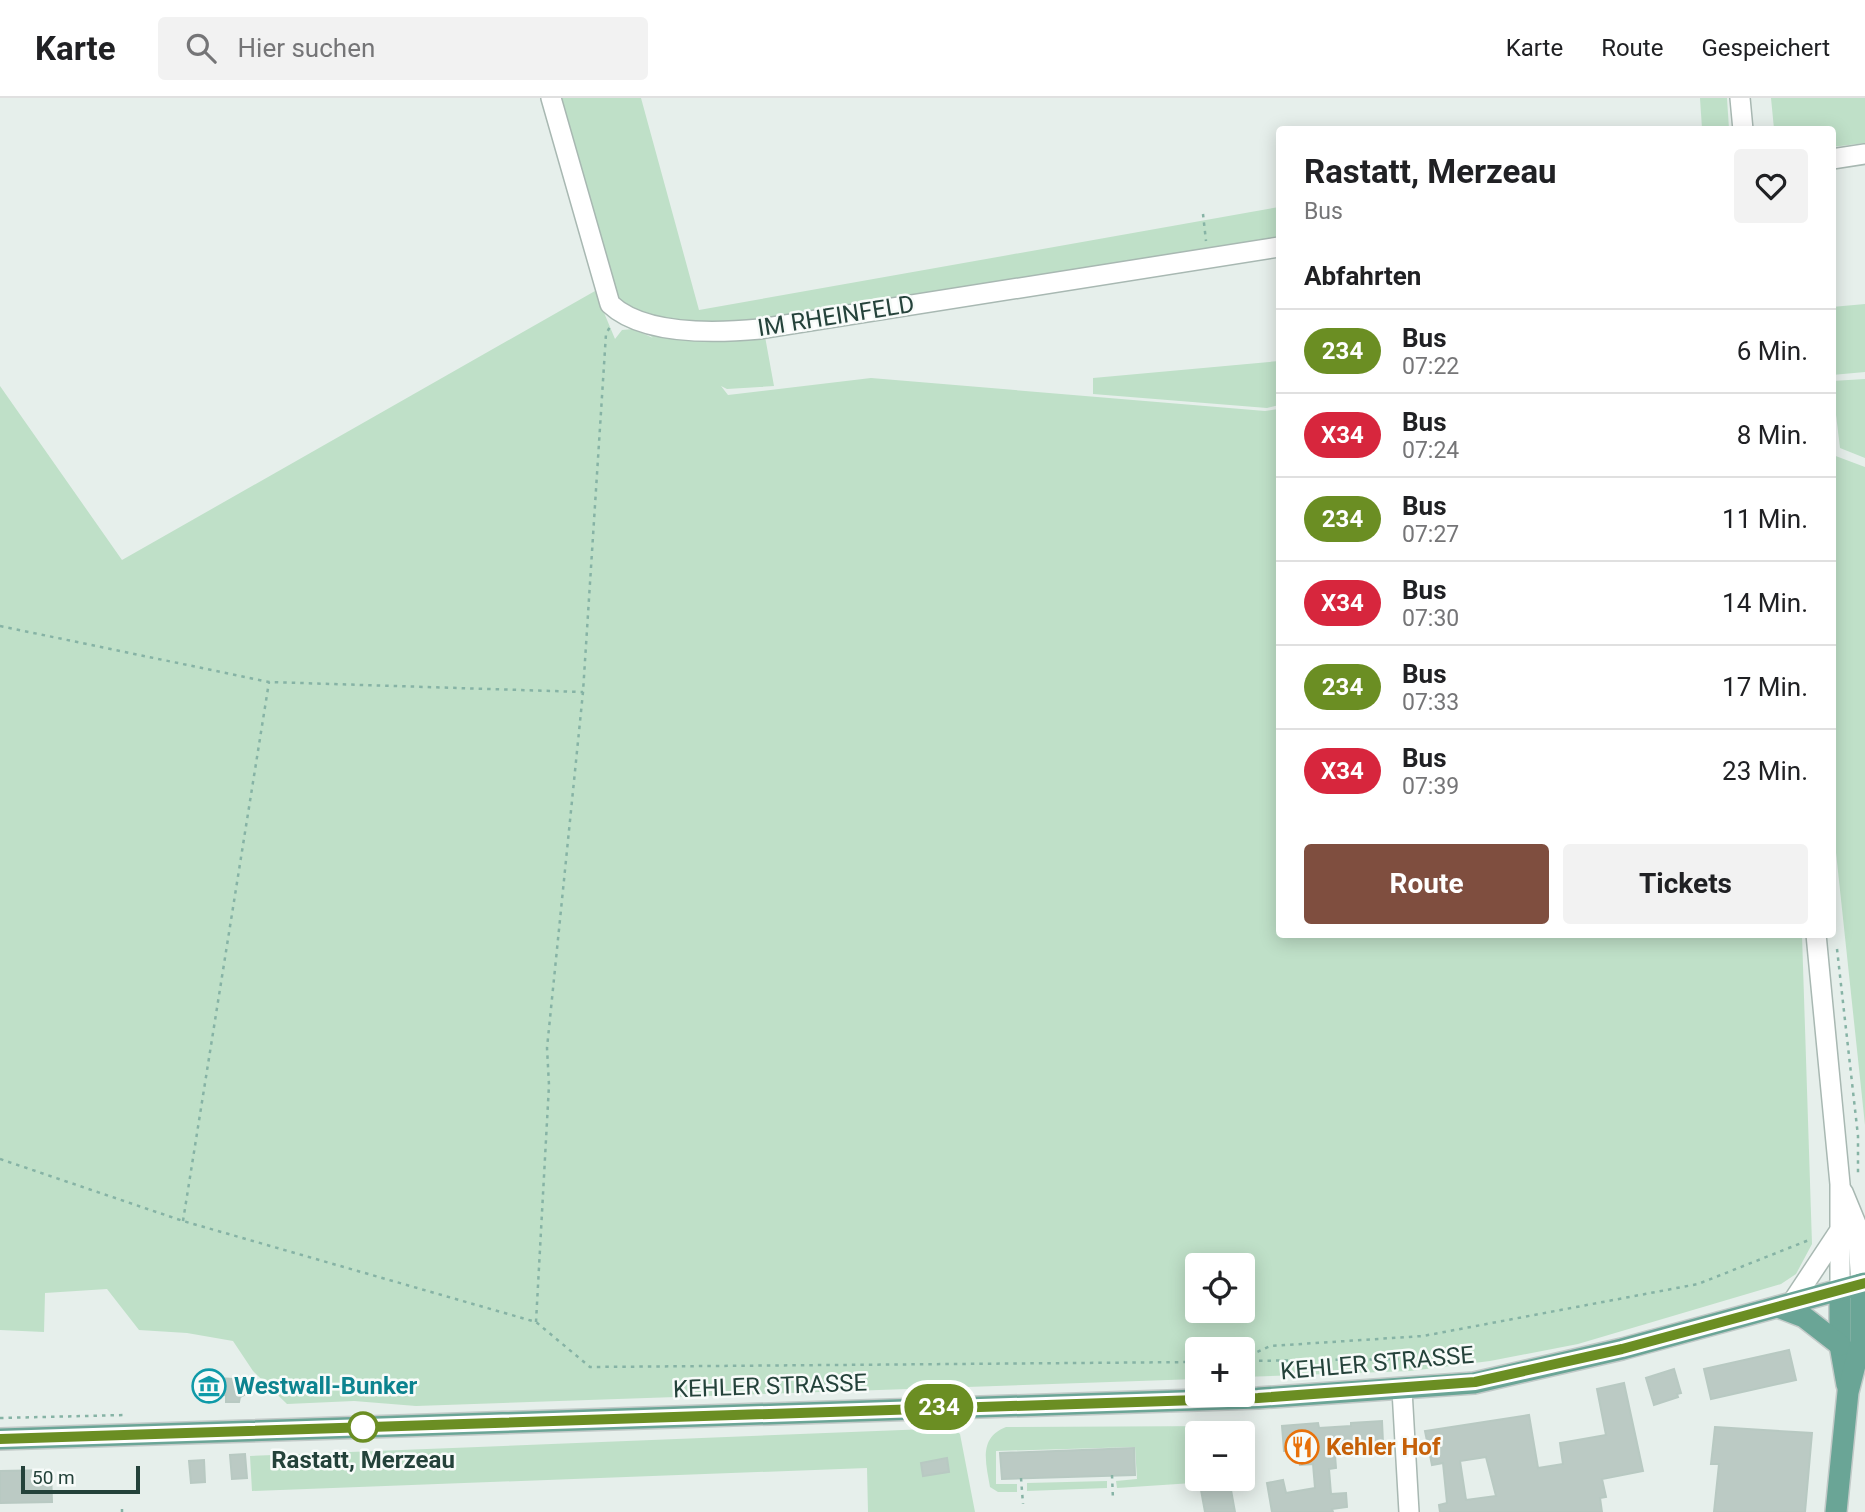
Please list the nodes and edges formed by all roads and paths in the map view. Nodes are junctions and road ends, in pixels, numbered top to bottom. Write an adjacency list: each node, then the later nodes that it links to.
1 (551, 98): 9 (street)
2 (1740, 98): 3 (street)
3 (1743, 126)
4 (1865, 154): 5 (street)
5 (1836, 158)
6 (1202, 214): 8 (path)
7 (1276, 247): 8 (street, IM RHEINFELD)
8 (1209, 258): 9 (street, IM RHEINFELD)
9 (617, 311): 12 (path)
10 (0, 626): 11 (path)
11 (269, 682): 12 (path); 17 (path)
12 (583, 692): 23 (path)
13 (1817, 938): 16 (street)
14 (1835, 938): 16 (path)
15 (0, 1159): 17 (path)
16 (1849, 1184): 18 (street); 19 (street)
17 (183, 1221): 23 (path)
18 (1861, 1230): 21 (street)
19 (1838, 1233): 21 (street); 22 (street)
20 (1809, 1240): 25 (path)
21 (1855, 1286): 22 (main road, KEHLER STRASSE); 24 (main road)
22 (1785, 1305): 24 (main road); 29 (main road, KEHLER STRASSE)
23 (536, 1322): 27 (path)
24 (1855, 1340): 36 (main road)
25 (1255, 1354)
26 (1255, 1360): 28 (path)
27 (1185, 1362)
28 (1418, 1375)
29 (1402, 1390): 30 (main road, KEHLER STRASSE); 35 (street)
30 (0, 1439)
31 (1112, 1475): 33 (path)
32 (1021, 1478): 34 (path)
33 (1113, 1500)
34 (1023, 1504)
35 (1409, 1512)
36 (1836, 1512)

